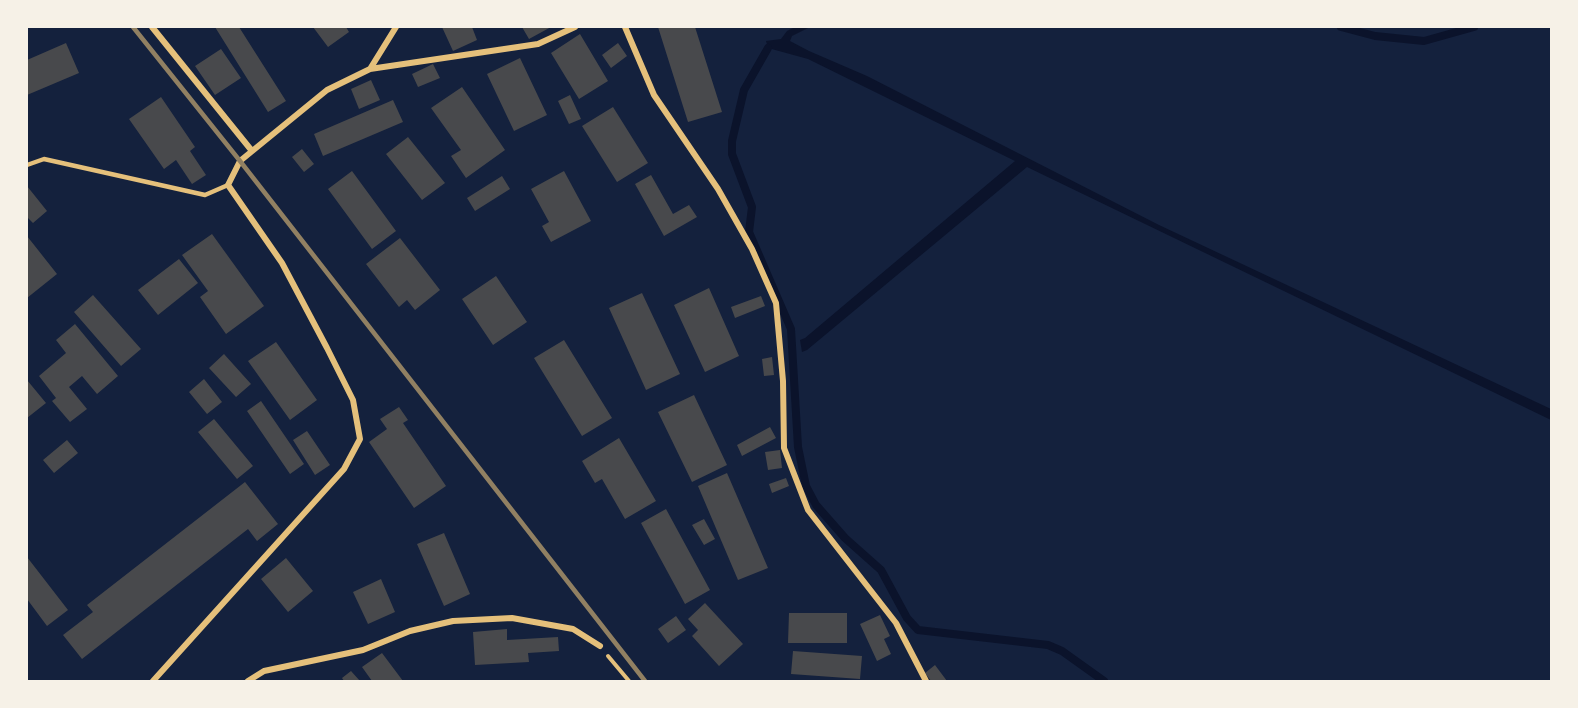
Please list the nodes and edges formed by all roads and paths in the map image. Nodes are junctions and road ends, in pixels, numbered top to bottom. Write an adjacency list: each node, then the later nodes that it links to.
1 (152, 27): 6 (street)
2 (396, 27): 5 (street)
3 (575, 27): 5 (street)
4 (625, 27): 13 (street)
5 (370, 69): 6 (street)
6 (252, 151): 8 (street)
7 (27, 165): 8 (lane)
8 (228, 185): 10 (street)
9 (600, 646): 11 (street); 12 (path)
10 (153, 681)
11 (248, 681)
12 (629, 681)
13 (926, 681)

